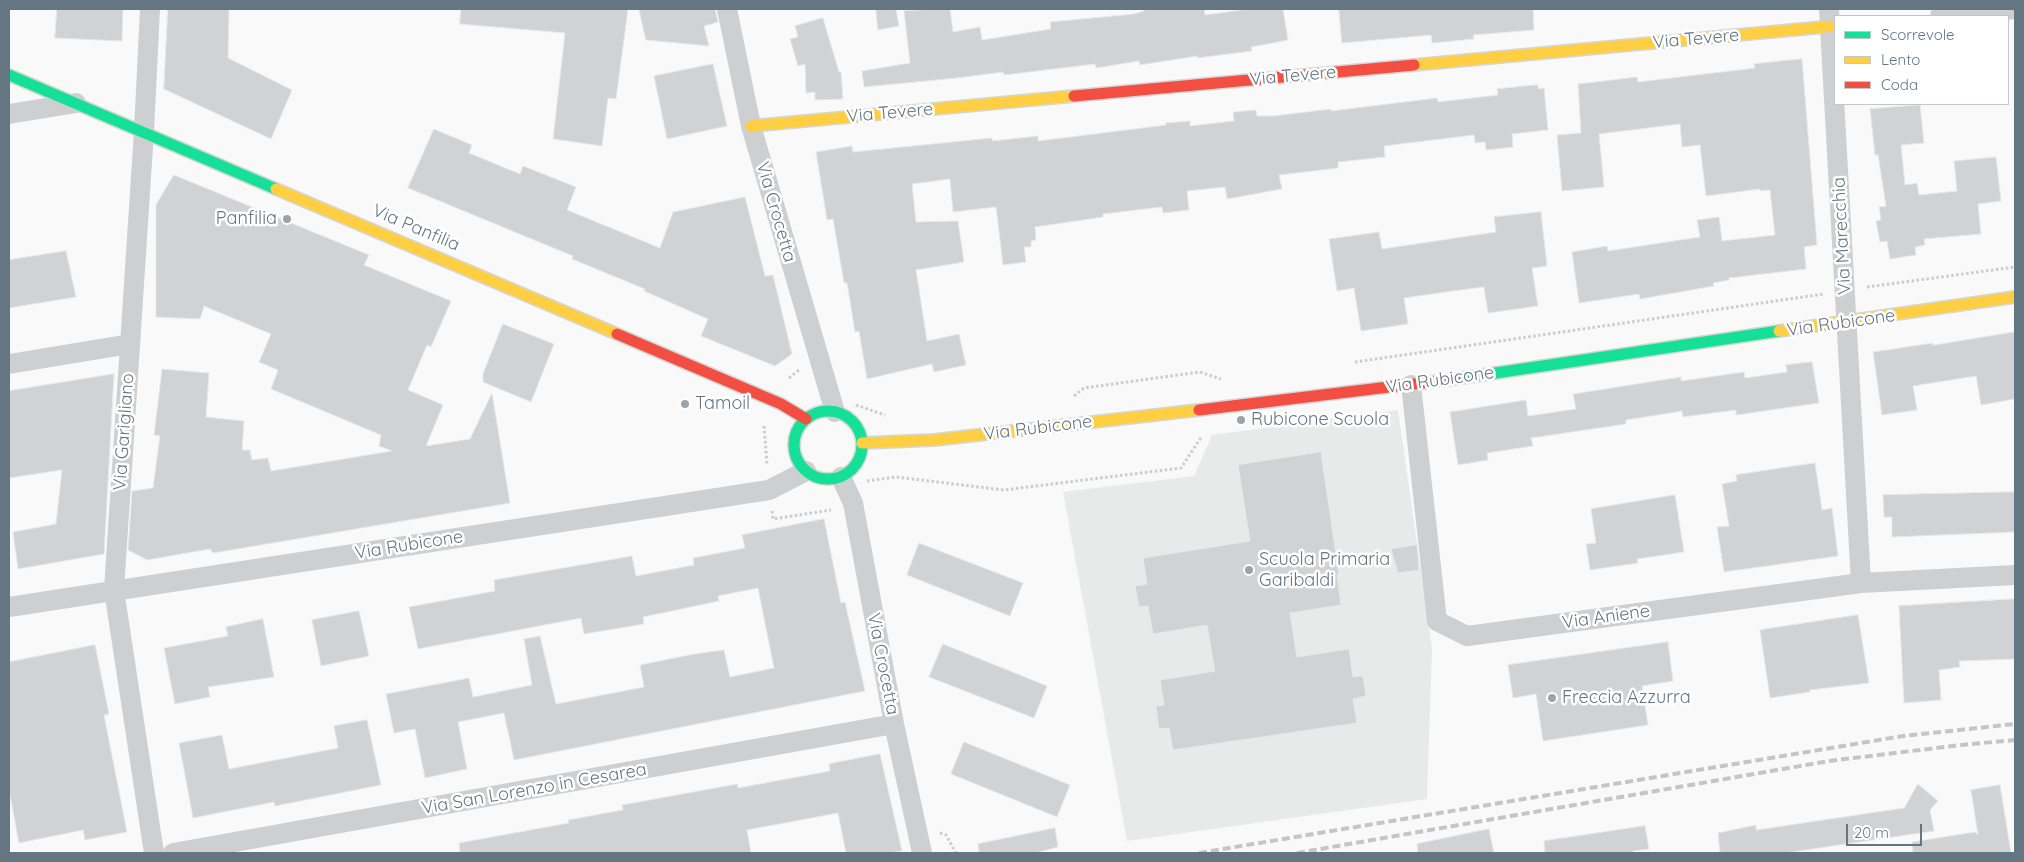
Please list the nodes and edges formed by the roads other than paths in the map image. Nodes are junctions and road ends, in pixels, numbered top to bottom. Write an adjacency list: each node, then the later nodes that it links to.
1 (150, 9): 12 (street, Via Garigliano)
2 (726, 9): 11 (street, Via Crocetta)
3 (2015, 9): 4 (street)
4 (1951, 15)
5 (1832, 20): 6 (street, Via Marecchia); 11 (street, Via Tevere)
6 (1834, 62)
7 (9, 75): 8 (street, Via Panfilia)
8 (76, 103): 10 (street); 12 (street, Via Panfilia)
9 (1836, 105): 14 (street, Via Marecchia)
10 (9, 114)
11 (751, 126): 18 (street, Via Crocetta)
12 (144, 131): 15 (street, Via Garigliano); 19 (street, Via Panfilia)
13 (2015, 297): 14 (street, Via Rubicone)
14 (1848, 322): 17 (street, Via Rubicone); 24 (street, Via Marecchia)
15 (130, 344): 16 (street); 25 (street, Via Garigliano)
16 (9, 364)
17 (1411, 385): 20 (street, Via Rubicone); 24 (street, Via Aniene)
18 (836, 412): 19 (street); 20 (street)
19 (806, 419): 21 (street)
20 (862, 443): 22 (street)
21 (806, 471): 22 (street); 25 (street, Via Rubicone)
22 (841, 477): 27 (street, Via Crocetta)
23 (2015, 575): 24 (street, Via Aniene)
24 (1861, 583)
25 (114, 590): 26 (street, Via Rubicone); 28 (street, Via Garigliano)
26 (9, 607)
27 (894, 724): 29 (street, Via San Lorenzo in Cesarea); 30 (street, Via Crocetta)
28 (154, 853)
29 (173, 853)
30 (922, 853)

